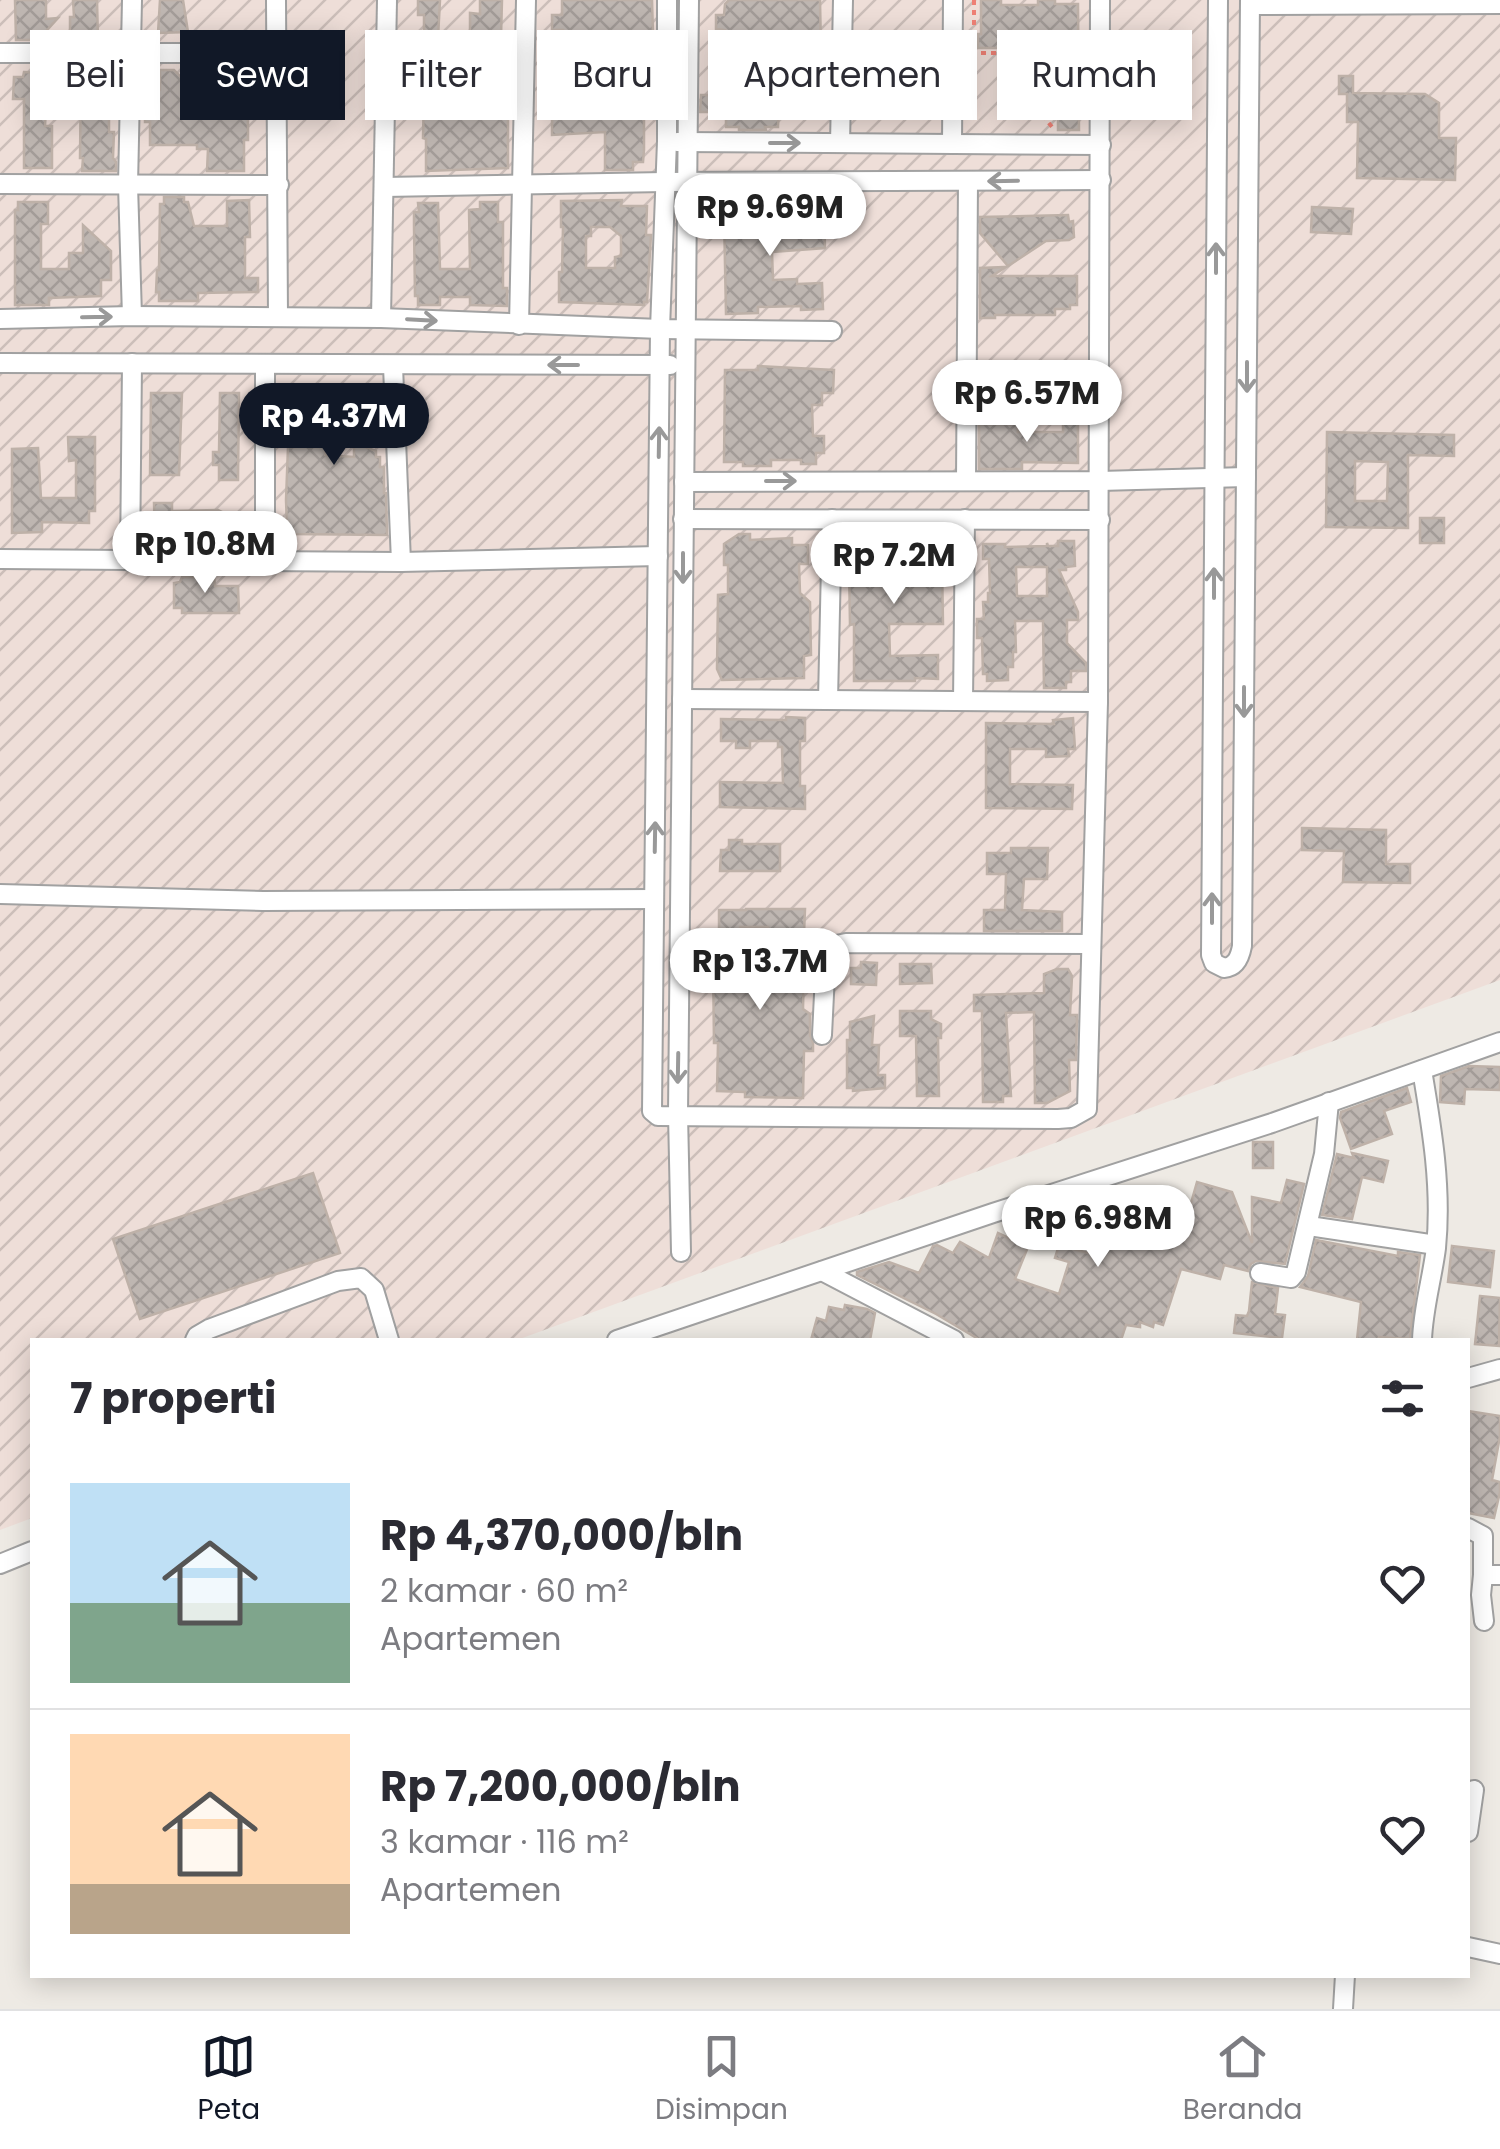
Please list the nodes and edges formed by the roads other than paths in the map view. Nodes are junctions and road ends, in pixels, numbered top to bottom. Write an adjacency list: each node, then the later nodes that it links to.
1 (132, 0): 13 (street)
2 (276, 0): 14 (street)
3 (387, 0): 32 (street)
4 (526, 0): 31 (street)
5 (667, 0): 19 (street)
6 (689, 0): 20 (street)
7 (843, 0): 21 (street)
8 (953, 0): 22 (street)
9 (1100, 0): 23 (street)
10 (1218, 0): 48 (street, one-way to 10)
11 (1250, 2): 12 (street); 47 (street, one-way to 47)
12 (1500, 4)
13 (131, 30)
14 (277, 30)
15 (0, 53): 16 (street)
16 (30, 53)
17 (129, 120): 29 (street)
18 (278, 120): 30 (street)
19 (667, 141): 20 (street); 25 (street)
20 (688, 142): 21 (street, one-way to 21); 27 (street)
21 (840, 144): 22 (street)
22 (952, 144): 23 (street)
23 (1100, 146): 24 (street)
24 (1100, 180): 26 (street, one-way to 26); 50 (street)
25 (666, 182): 27 (street); 31 (street); 38 (street)
26 (968, 182): 27 (street); 49 (street)
27 (687, 183): 39 (street)
28 (0, 184): 29 (street)
29 (128, 185): 30 (street); 33 (street)
30 (278, 185): 34 (street)
31 (523, 185): 32 (street); 37 (street)
32 (384, 187): 35 (street)
33 (132, 316): 34 (street); 36 (street, one-way to 33)
34 (278, 317): 35 (street)
35 (381, 318): 37 (street, one-way to 37)
36 (0, 319)
37 (519, 325): 38 (street)
38 (660, 329): 39 (street); 44 (street)
39 (686, 330): 40 (street); 45 (street)
40 (832, 331)
41 (0, 363): 42 (street)
42 (132, 363): 43 (street); 58 (street)
43 (265, 364): 46 (street); 59 (street)
44 (660, 365): 45 (street); 46 (street, one-way to 46); 56 (street, one-way to 44)
45 (686, 365): 51 (street)
46 (393, 366): 60 (street)
47 (1246, 477): 48 (street); 48 (street, one-way to 48)
48 (1214, 478): 50 (street)
49 (966, 481): 50 (street); 51 (street, one-way to 49)
50 (1100, 481): 55 (street)
51 (684, 482): 52 (street)
52 (684, 519): 53 (street); 61 (street, one-way to 61)
53 (832, 519): 54 (street); 62 (street)
54 (965, 519): 55 (street); 63 (street)
55 (1100, 520): 64 (street)
56 (658, 556): 60 (street); 66 (street, one-way to 56)
57 (0, 559): 58 (street)
58 (130, 561): 59 (street)
59 (265, 561): 60 (street)
60 (401, 562)
61 (682, 699): 62 (street); 72 (street, one-way to 72)
62 (828, 700): 63 (street)
63 (963, 701): 64 (street)
64 (1098, 702): 67 (street)
65 (0, 894): 66 (street)
66 (654, 899): 72 (street)
67 (1092, 944): 68 (street); 72 (street)
68 (822, 1036)
69 (1500, 1042): 70 (street)
70 (1422, 1070): 71 (street); 74 (street)
71 (1329, 1102): 73 (street); 76 (street)
72 (678, 1114): 75 (street)
73 (1308, 1226): 74 (street); 77 (street)
74 (1436, 1245): 82 (street)
75 (681, 1252)
76 (822, 1271): 80 (street); 81 (street)
77 (1260, 1273)
78 (196, 1338): 79 (street)
79 (388, 1338)
80 (624, 1338)
81 (950, 1338)
82 (1422, 1338)
83 (1500, 1370): 84 (street)
84 (1470, 1378)
85 (1470, 1529): 88 (street)
86 (30, 1553): 87 (street)
87 (0, 1564)
88 (1492, 1575): 89 (street)
89 (1484, 1621)
90 (1474, 1790): 91 (street)
91 (1470, 1818)
92 (1470, 1947): 93 (street)
93 (1500, 1954)
94 (1346, 1978): 95 (street)
95 (1343, 2009)

